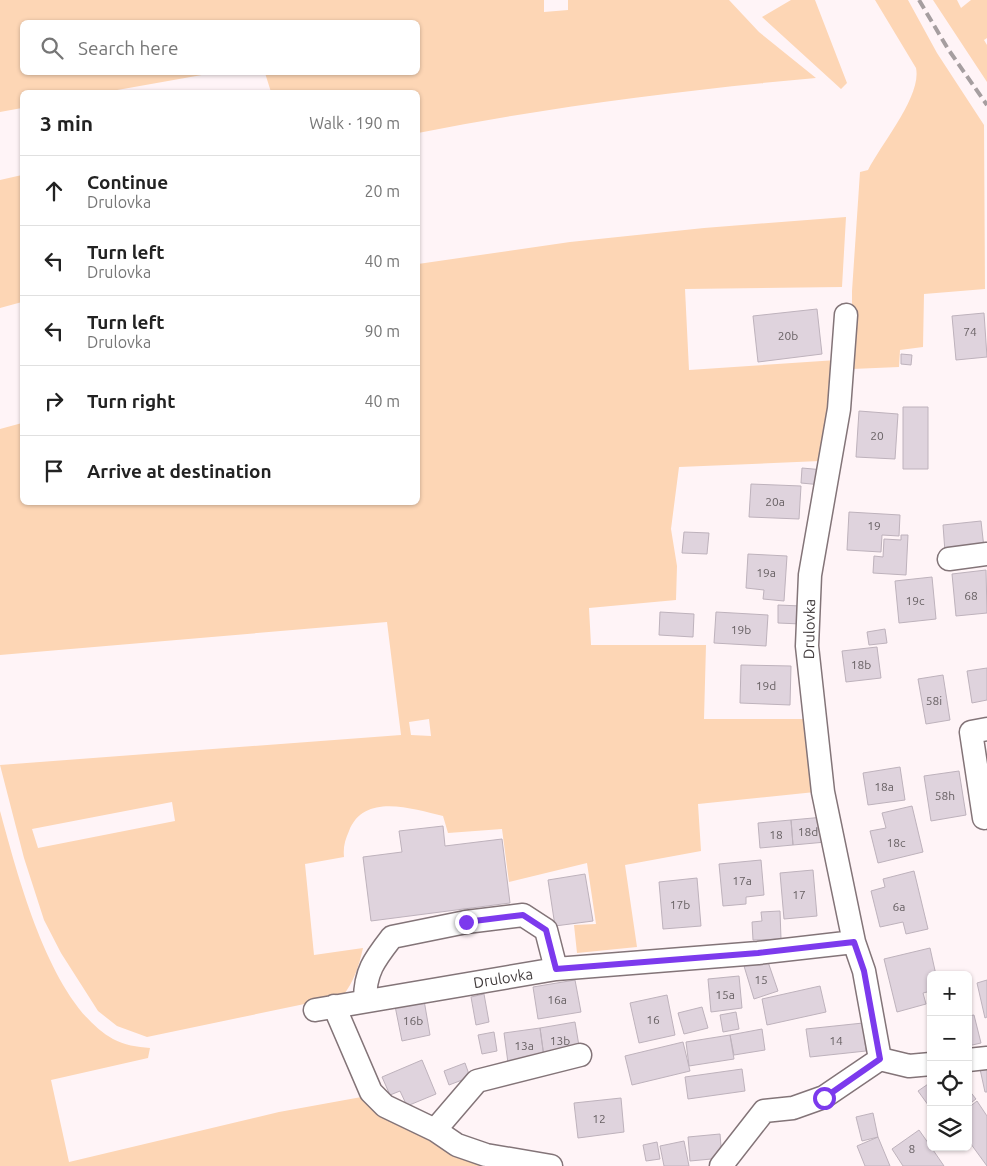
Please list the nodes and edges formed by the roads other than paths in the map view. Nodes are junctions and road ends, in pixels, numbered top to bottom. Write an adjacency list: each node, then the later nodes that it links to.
1 (846, 314): 6 (street, Drulovka)
2 (987, 554): 3 (street)
3 (949, 559)
4 (987, 729): 5 (street)
5 (987, 818)
6 (854, 942): 7 (street, Drulovka); 11 (street, Drulovka)
7 (556, 969): 8 (street, Drulovka); 8 (street)
8 (365, 1000): 14 (street, Drulovka)
9 (580, 1055): 14 (street)
10 (987, 1058): 12 (street)
11 (880, 1059): 13 (street); 16 (street)
12 (972, 1060)
13 (927, 1064)
14 (434, 1130): 15 (street, Drulovka)
15 (551, 1166)
16 (721, 1166)

